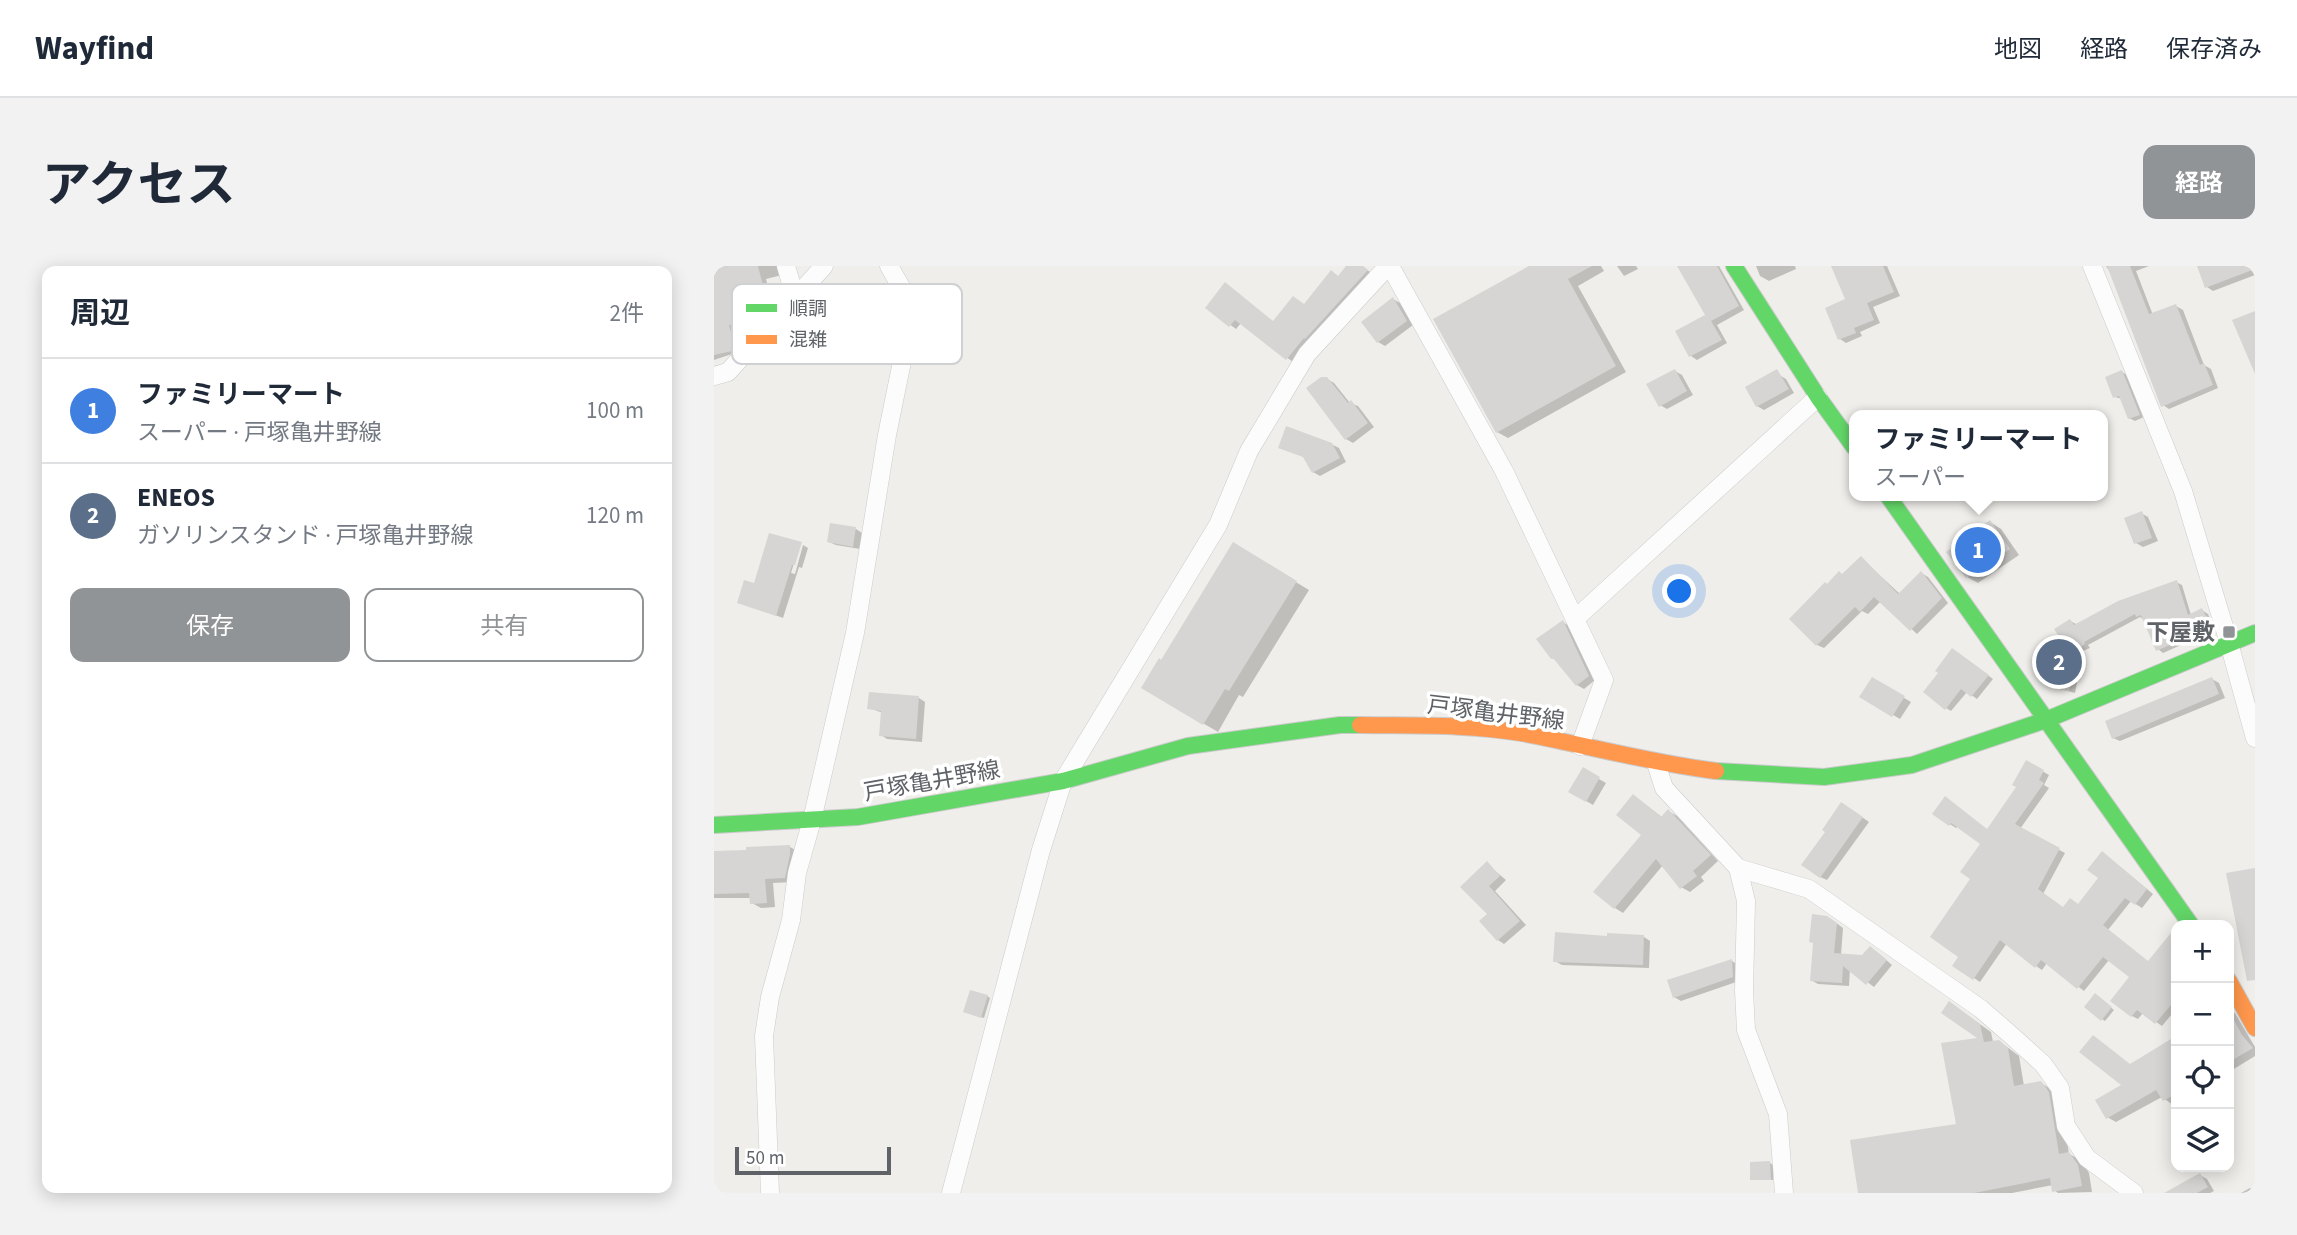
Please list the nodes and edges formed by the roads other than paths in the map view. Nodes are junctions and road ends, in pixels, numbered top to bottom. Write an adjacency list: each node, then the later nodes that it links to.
1 (786, 266): 7 (street)
2 (824, 266): 8 (street)
3 (889, 266): 9 (street)
4 (1389, 266): 16 (street); 23 (street)
5 (1734, 266): 13 (main road)
6 (2092, 266): 18 (street)
7 (791, 284)
8 (807, 284)
9 (899, 284)
10 (735, 364): 12 (street)
11 (902, 364): 24 (street)
12 (714, 376)
13 (1818, 397): 14 (main road); 16 (street)
14 (1849, 440)
15 (1892, 501): 19 (main road)
16 (1575, 620): 21 (street)
17 (2255, 633): 18 (main road, 戸塚亀井野線)
18 (2229, 643): 19 (main road, 戸塚亀井野線); 20 (street)
19 (2046, 720): 22 (main road, 戸塚亀井野線); 27 (main road)
20 (2255, 738)
21 (1580, 746): 22 (main road, 戸塚亀井野線); 23 (main road, 戸塚亀井野線)
22 (1656, 763): 26 (street)
23 (1063, 781): 24 (main road, 戸塚亀井野線); 31 (street)
24 (812, 820): 25 (main road, 戸塚亀井野線); 30 (street)
25 (714, 825)
26 (1738, 868): 32 (street); 33 (street)
27 (2187, 920)
28 (2230, 983): 29 (main road)
29 (2255, 1028)
30 (770, 1193)
31 (951, 1193)
32 (1784, 1193)
33 (2134, 1193)

